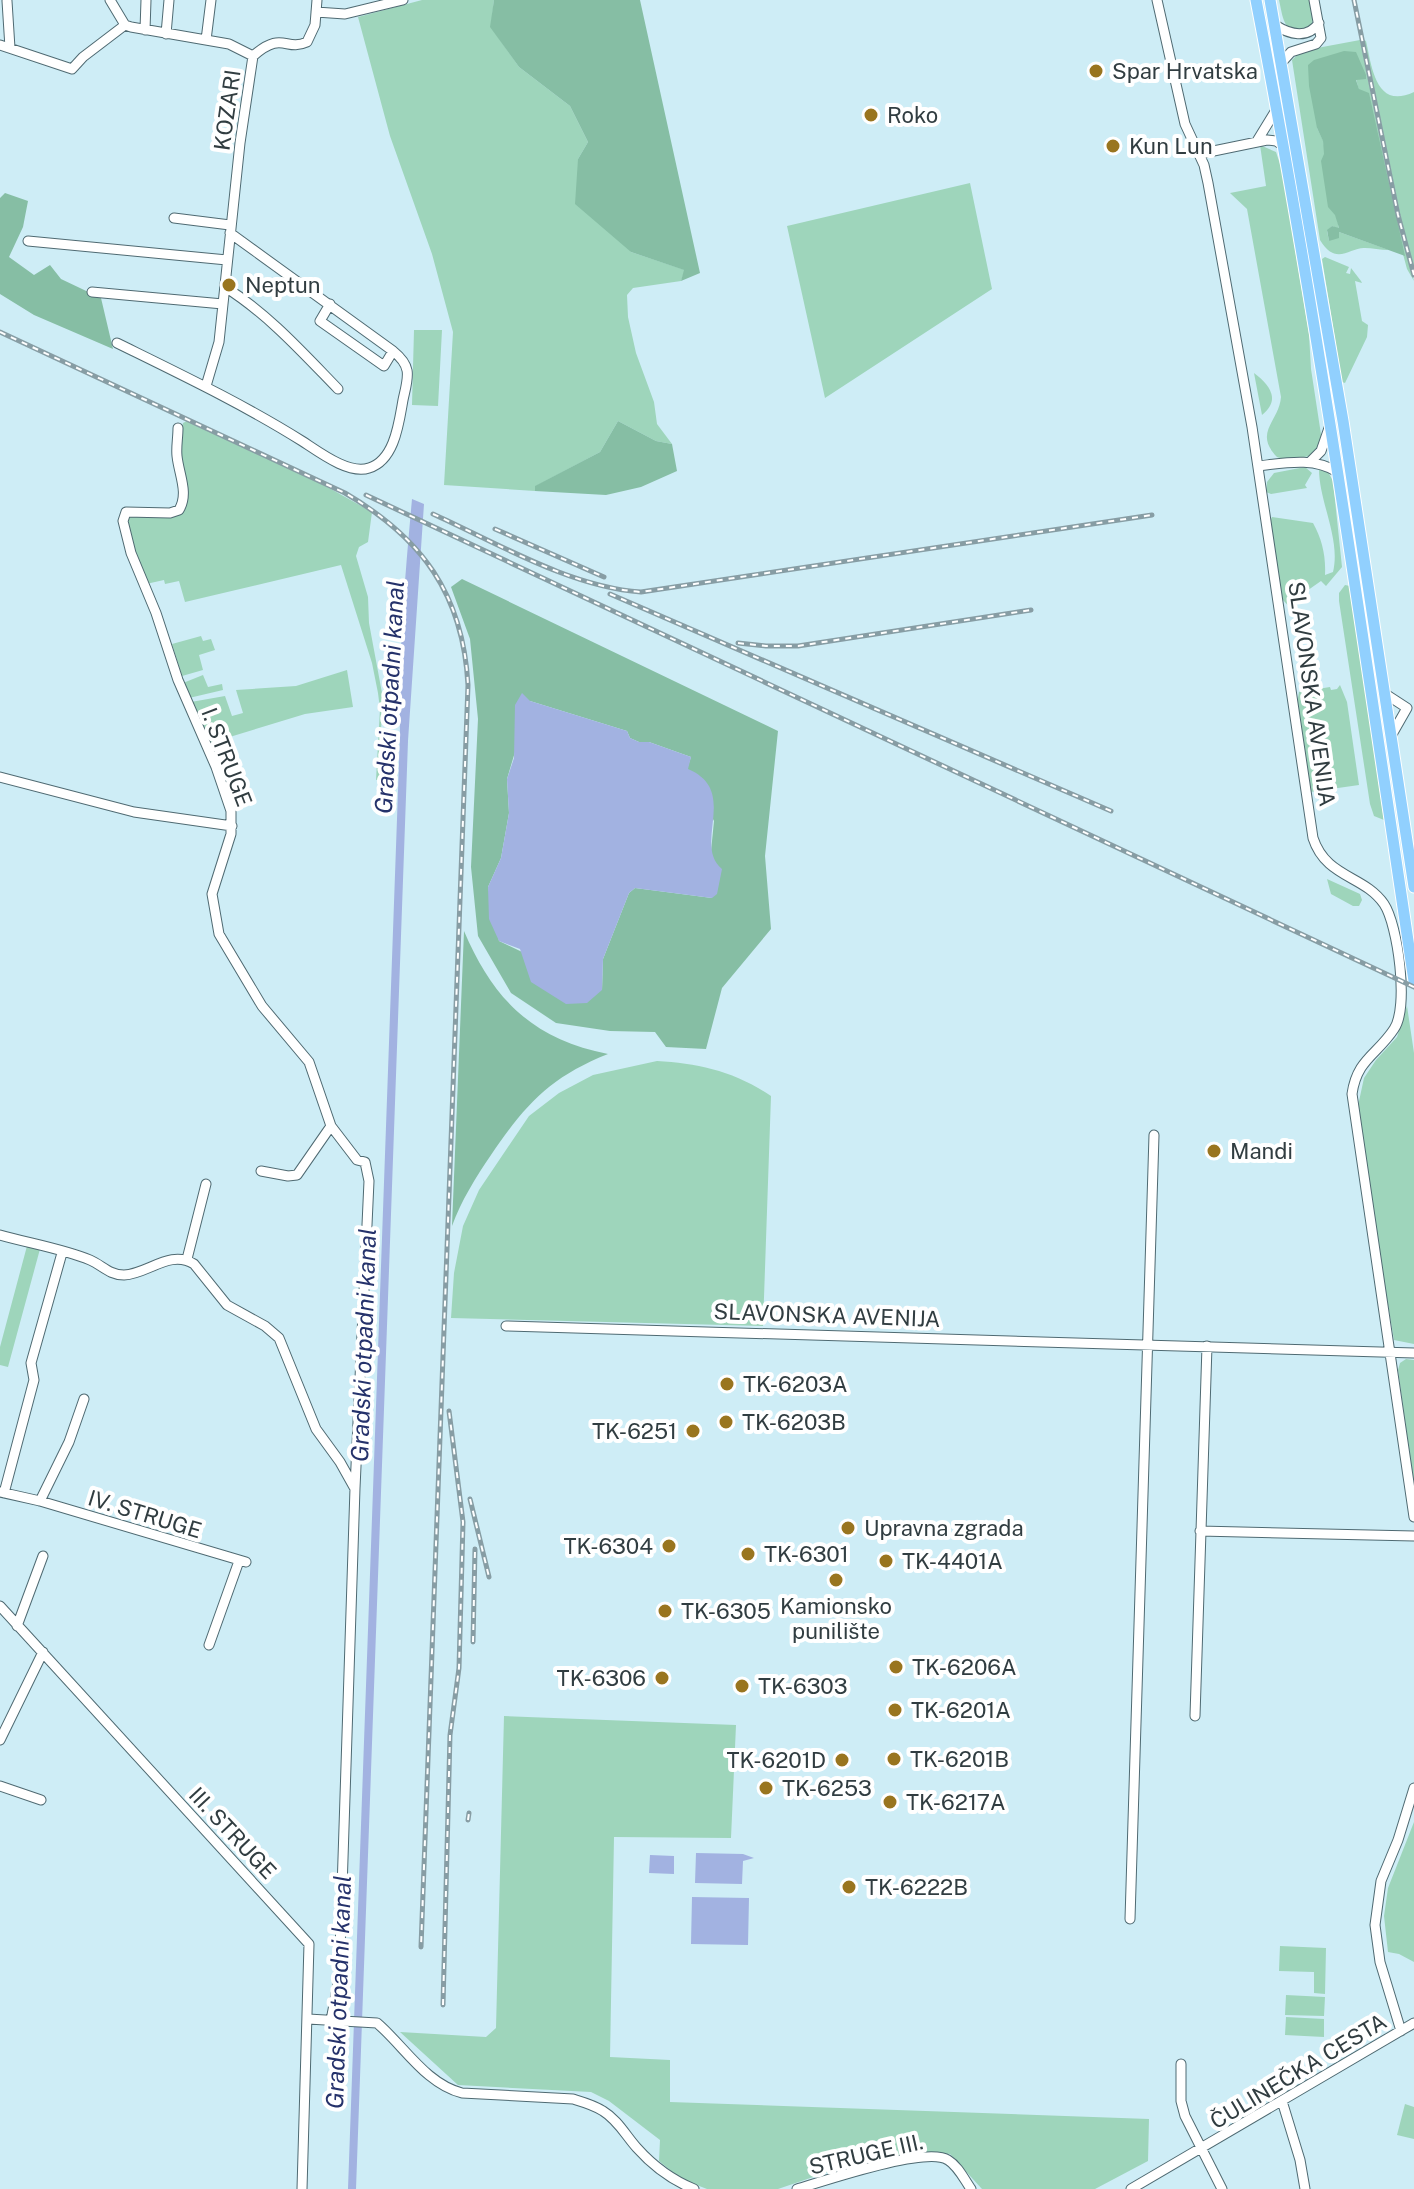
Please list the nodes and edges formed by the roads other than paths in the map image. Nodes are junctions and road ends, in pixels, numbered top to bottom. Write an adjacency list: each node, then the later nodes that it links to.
1 (110, 0): 14 (street)
2 (146, 0): 16 (street)
3 (169, 0): 17 (street)
4 (211, 0): 18 (street, KOZARI)
5 (317, 0): 12 (street, KOZARI)
6 (403, 0): 12 (street)
7 (1157, 0): 25 (street, SLAVONSKA AVENIJA)
8 (1256, 0): 22 (main road)
9 (1270, 0): 15 (main road)
10 (1314, 0): 13 (street)
11 (7, 1): 19 (street)
12 (316, 12): 20 (street, KOZARI)
13 (1319, 23): 15 (street); 21 (street)
14 (125, 25): 16 (street); 19 (street)
15 (1275, 25): 21 (main road)
16 (145, 30): 17 (street)
17 (166, 34): 18 (street)
18 (206, 40): 20 (street)
19 (5, 46)
20 (253, 56): 27 (street, KOZARI)
21 (1282, 62): 43 (main road)
22 (1277, 107): 23 (street); 24 (main road)
23 (1257, 141): 24 (street); 25 (street)
24 (1285, 147): 38 (main road)
25 (1199, 154): 41 (street, SLAVONSKA AVENIJA)
26 (174, 218): 27 (street)
27 (230, 229): 29 (street, KOZARI); 33 (street)
28 (28, 241): 29 (street)
29 (227, 260): 30 (street, KOZARI)
30 (225, 287): 32 (street, KOZARI); 37 (street)
31 (92, 292): 32 (street)
32 (223, 304): 36 (street, KOZARI)
33 (330, 304): 35 (street); 35 (street)
34 (117, 343): 36 (street)
35 (393, 351): 36 (street)
36 (206, 386)
37 (338, 389)
38 (1330, 427): 40 (street); 42 (main road)
39 (178, 428): 47 (street, I. STRUGE)
40 (1310, 462): 41 (street); 42 (street)
41 (1258, 466): 60 (street, SLAVONSKA AVENIJA)
42 (1337, 472): 49 (main road)
43 (1384, 693): 44 (street); 45 (main road)
44 (1411, 708): 45 (street)
45 (1391, 736): 48 (main road)
46 (0, 777): 47 (street)
47 (232, 826): 50 (street, I. STRUGE)
48 (1414, 887)
49 (1414, 981)
50 (331, 1126): 52 (street); 63 (street, I. STRUGE)
51 (1154, 1135): 58 (street)
52 (261, 1171)
53 (206, 1184): 56 (street)
54 (0, 1235): 55 (street)
55 (62, 1253): 56 (street); 66 (street, IV. STRUGE)
56 (187, 1259): 64 (street)
57 (506, 1326): 58 (street, SLAVONSKA AVENIJA)
58 (1147, 1345): 59 (street, SLAVONSKA AVENIJA); 81 (street)
59 (1207, 1346): 60 (street, SLAVONSKA AVENIJA); 69 (street)
60 (1390, 1353): 61 (street, SLAVONSKA AVENIJA); 68 (street, SLAVONSKA AVENIJA)
61 (1414, 1353)
62 (84, 1399): 67 (street)
63 (356, 1452): 64 (street); 65 (street)
64 (340, 1462): 65 (street)
65 (355, 1488): 83 (street)
66 (2, 1492): 67 (street, IV. STRUGE)
67 (40, 1501): 74 (street, IV. STRUGE)
68 (1414, 1517)
69 (1200, 1531): 70 (street); 76 (street)
70 (1414, 1536)
71 (43, 1556): 73 (street)
72 (0, 1606): 73 (street)
73 (17, 1626): 75 (street)
74 (209, 1645)
75 (43, 1652): 77 (street); 82 (street, III. STRUGE)
76 (1195, 1716)
77 (0, 1740)
78 (0, 1786): 80 (street)
79 (1414, 1788): 85 (street)
80 (41, 1800)
81 (1130, 1919)
82 (308, 2019): 83 (street); 90 (street, III. STRUGE)
83 (331, 2020): 91 (street)
84 (1414, 2023): 85 (street, ČULINEČKA CESTA)
85 (1401, 2031): 87 (street, ČULINEČKA CESTA)
86 (1181, 2064): 88 (street, ČULINEČKA CESTA)
87 (1282, 2101): 88 (street, ČULINEČKA CESTA); 95 (street)
88 (1201, 2150): 93 (street, ČULINEČKA CESTA); 94 (street)
89 (800, 2188): 92 (street, STRUGE III.)
90 (302, 2189)
91 (694, 2189)
92 (971, 2189)
93 (1131, 2189)
94 (1222, 2189)
95 (1305, 2189)

